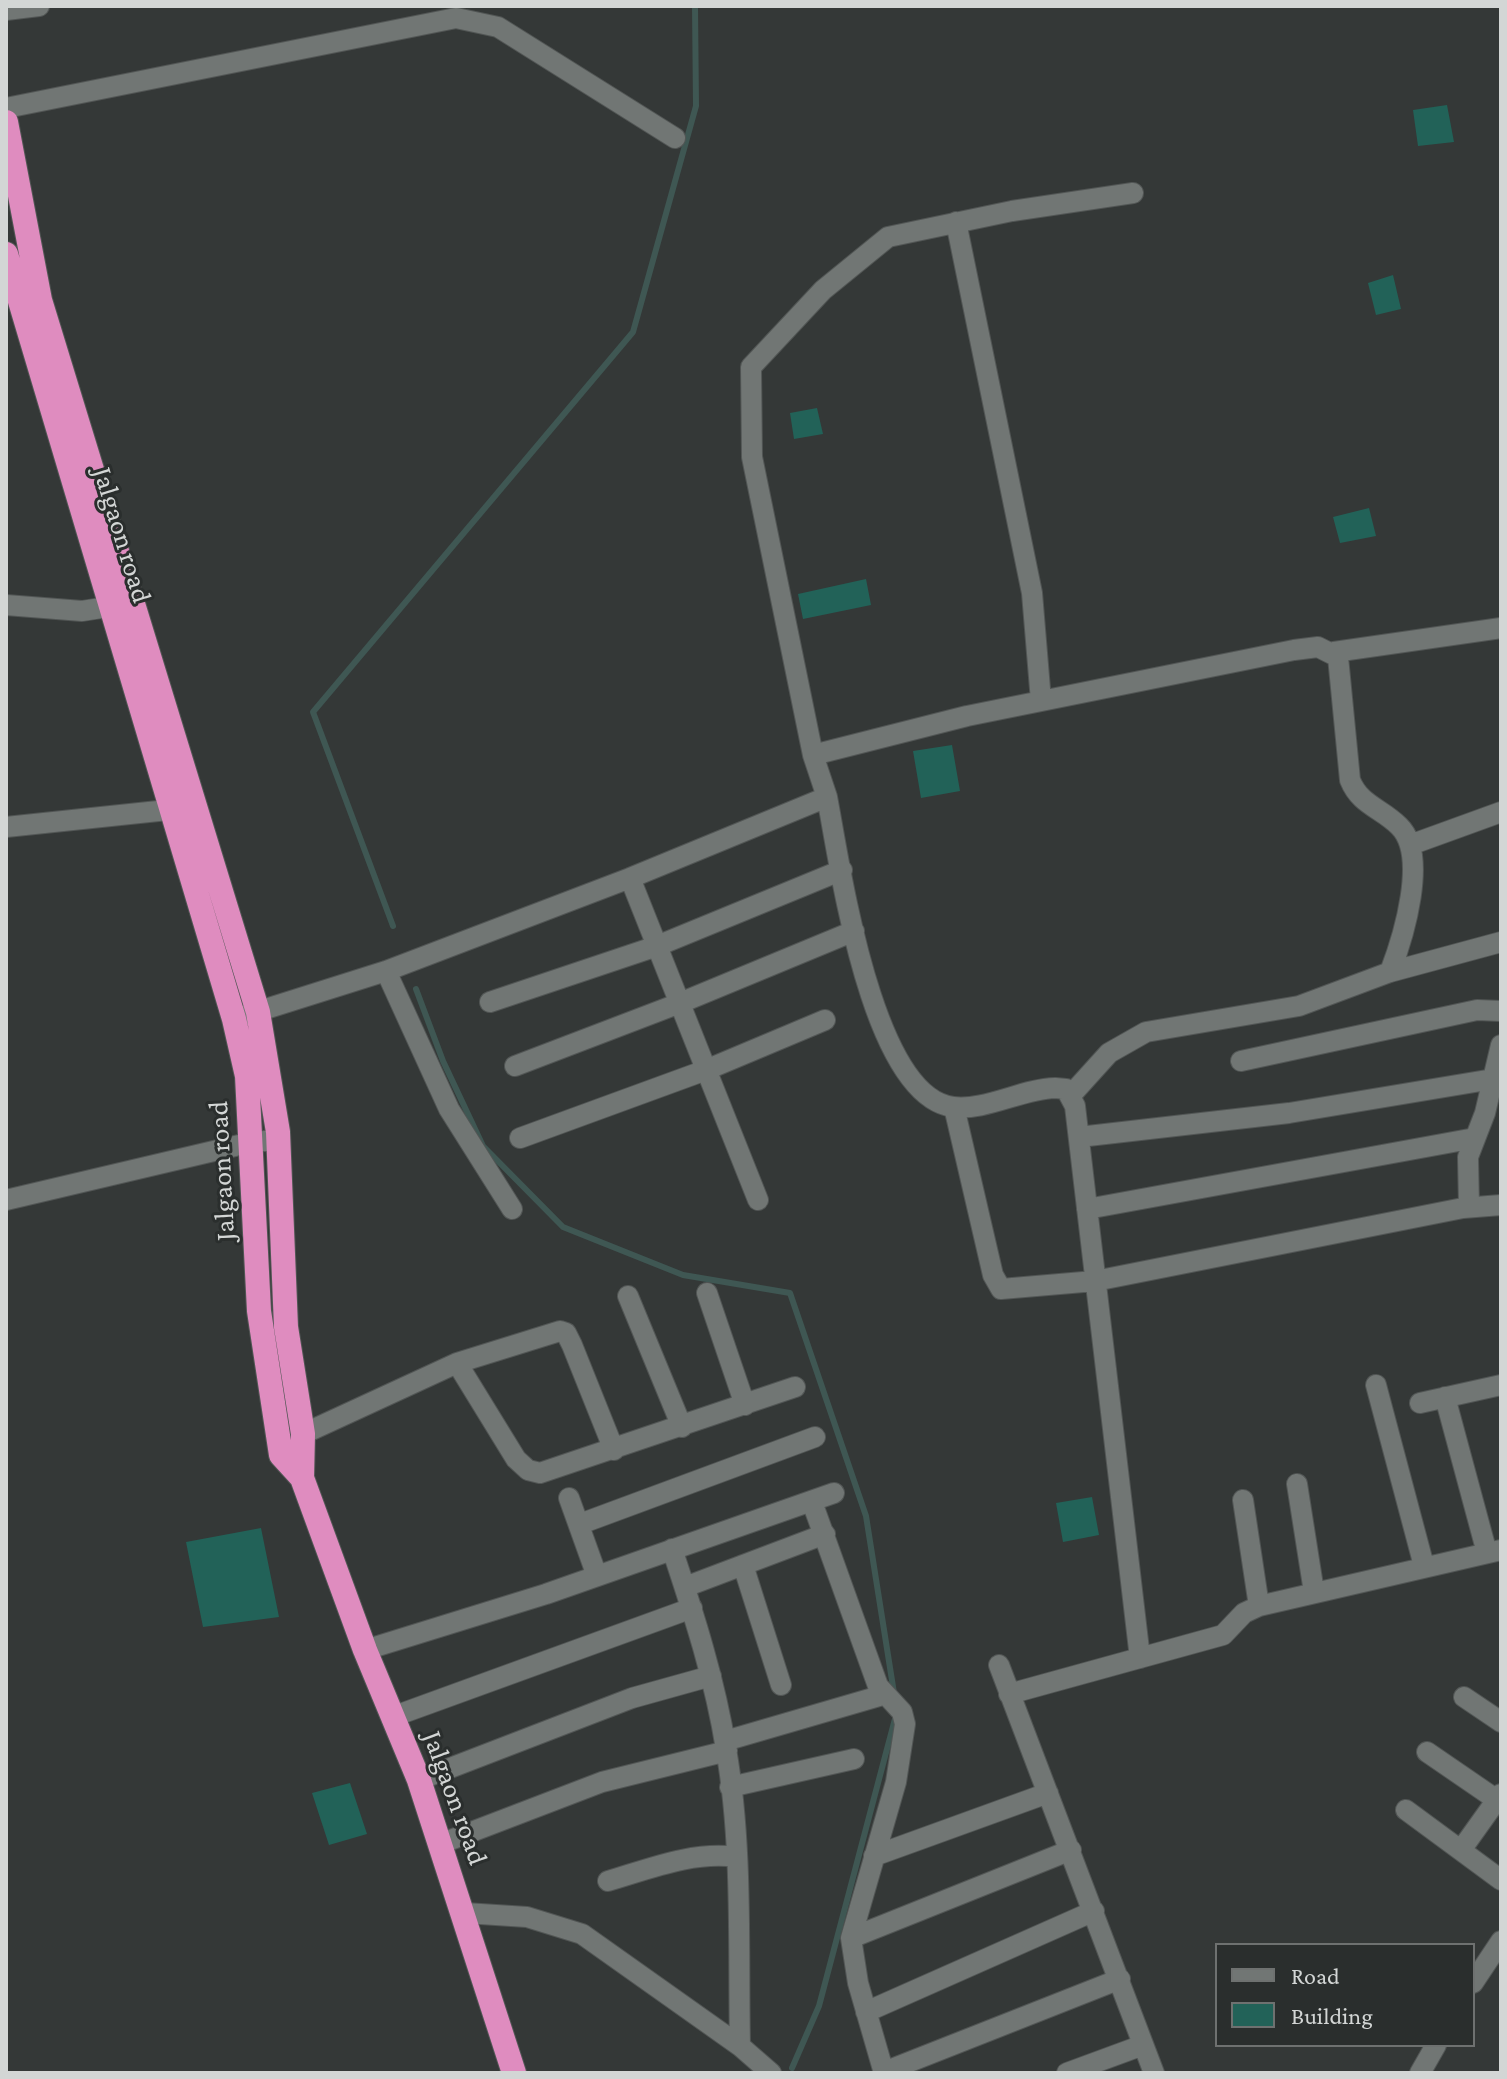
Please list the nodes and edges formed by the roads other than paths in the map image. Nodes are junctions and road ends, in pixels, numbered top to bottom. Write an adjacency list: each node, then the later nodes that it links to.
1 (39, 6): 2 (street)
2 (6, 10)
3 (6, 108): 5 (street)
4 (6, 122): 9 (highway)
5 (675, 138)
6 (1133, 193): 7 (street)
7 (956, 222): 15 (street); 16 (street)
8 (6, 254): 9 (highway, Jalgaon road)
9 (44, 350): 11 (highway, Jalgaon road); 13 (highway)
10 (6, 605): 11 (street)
11 (114, 606): 13 (highway, Jalgaon road)
12 (1501, 628): 14 (street)
13 (129, 629): 18 (highway, Jalgaon road)
14 (1334, 652): 15 (street); 21 (street)
15 (1041, 701): 16 (street)
16 (813, 755): 17 (street)
17 (827, 797): 22 (street); 23 (street)
18 (184, 809): 20 (street); 32 (highway, Jalgaon road)
19 (1501, 812): 21 (street)
20 (6, 827)
21 (1410, 845): 28 (street)
22 (842, 870): 24 (street); 26 (street)
23 (630, 878): 26 (street); 27 (street)
24 (854, 931): 30 (street); 40 (street)
25 (1501, 942): 28 (street)
26 (657, 946): 29 (street); 30 (street)
27 (386, 971): 32 (street); 50 (street)
28 (1390, 972): 39 (street)
29 (490, 1002)
30 (680, 1003): 36 (street); 37 (street)
31 (1501, 1011): 35 (street)
32 (246, 1015): 44 (highway); 45 (highway, Jalgaon road)
33 (825, 1020): 37 (street)
34 (1501, 1045): 38 (street)
35 (1241, 1061)
36 (515, 1066)
37 (706, 1070): 42 (street); 47 (street)
38 (1493, 1079): 41 (street); 43 (street)
39 (1071, 1095): 40 (street); 41 (street)
40 (954, 1107): 52 (street)
41 (1079, 1137): 51 (street)
42 (520, 1138)
43 (1475, 1138): 49 (street); 51 (street)
44 (278, 1140): 45 (street); 63 (highway)
45 (252, 1142): 46 (street); 66 (highway, Jalgaon road)
46 (6, 1200)
47 (758, 1200)
48 (1501, 1205): 49 (street)
49 (1469, 1207): 52 (street)
50 (512, 1209)
51 (1087, 1209): 52 (street)
52 (1095, 1281): 84 (street)
53 (707, 1293): 61 (street)
54 (628, 1296): 62 (street)
55 (457, 1363): 63 (street); 65 (street); 65 (street)
56 (1376, 1385): 77 (street)
57 (1501, 1385): 59 (street)
58 (795, 1387): 61 (street)
59 (1445, 1397): 60 (street); 75 (street)
60 (1420, 1403)
61 (745, 1405): 62 (street)
62 (682, 1427): 65 (street)
63 (303, 1434): 66 (highway)
64 (815, 1437): 72 (street)
65 (614, 1450)
66 (302, 1478): 83 (highway, Jalgaon road)
67 (1297, 1484): 80 (street)
68 (834, 1493): 71 (street)
69 (569, 1498): 72 (street)
70 (1243, 1500): 81 (street)
71 (812, 1502): 73 (street); 74 (street)
72 (580, 1524): 78 (street)
73 (825, 1534): 76 (street); 89 (street)
74 (672, 1549): 78 (street); 79 (street)
75 (1494, 1551): 77 (street)
76 (743, 1565): 79 (street); 87 (street)
77 (1424, 1566): 80 (street)
78 (597, 1576): 83 (street)
79 (685, 1587): 82 (street)
80 (1314, 1592): 81 (street)
81 (1259, 1606): 84 (street)
82 (692, 1608): 86 (street); 91 (street)
83 (365, 1650): 91 (highway, Jalgaon road)
84 (1140, 1658): 88 (street)
85 (999, 1665): 88 (street)
86 (711, 1676): 93 (street); 96 (street)
87 (781, 1685)
88 (1009, 1694): 98 (street)
89 (883, 1695): 93 (street); 104 (street)
90 (1464, 1697): 92 (street)
91 (392, 1717): 96 (highway, Jalgaon road)
92 (1501, 1722)
93 (726, 1746): 97 (street); 101 (street)
94 (1427, 1752): 99 (street)
95 (854, 1759): 97 (street)
96 (419, 1780): 101 (highway, Jalgaon road)
97 (730, 1787): 105 (street)
98 (1048, 1793): 102 (street); 104 (street)
99 (1499, 1797): 103 (street)
100 (1406, 1810): 103 (street)
101 (440, 1844): 109 (highway, Jalgaon road)
102 (1071, 1850): 108 (street); 110 (street)
103 (1461, 1850): 106 (street)
104 (874, 1856): 110 (street)
105 (736, 1857): 107 (street); 116 (street)
106 (1501, 1880)
107 (608, 1881)
108 (1094, 1911): 112 (street); 114 (street)
109 (465, 1913): 116 (street); 118 (highway, Jalgaon road)
110 (851, 1938): 114 (street)
111 (1501, 1941): 113 (street)
112 (1120, 1979): 115 (street); 120 (street)
113 (1475, 1980)
114 (866, 2012): 120 (street)
115 (1143, 2045): 121 (street); 122 (street)
116 (740, 2046): 119 (street)
117 (1435, 2047): 123 (street)
118 (514, 2073)
119 (771, 2073)
120 (884, 2073)
121 (1067, 2073)
122 (1154, 2073)
123 (1420, 2073)

